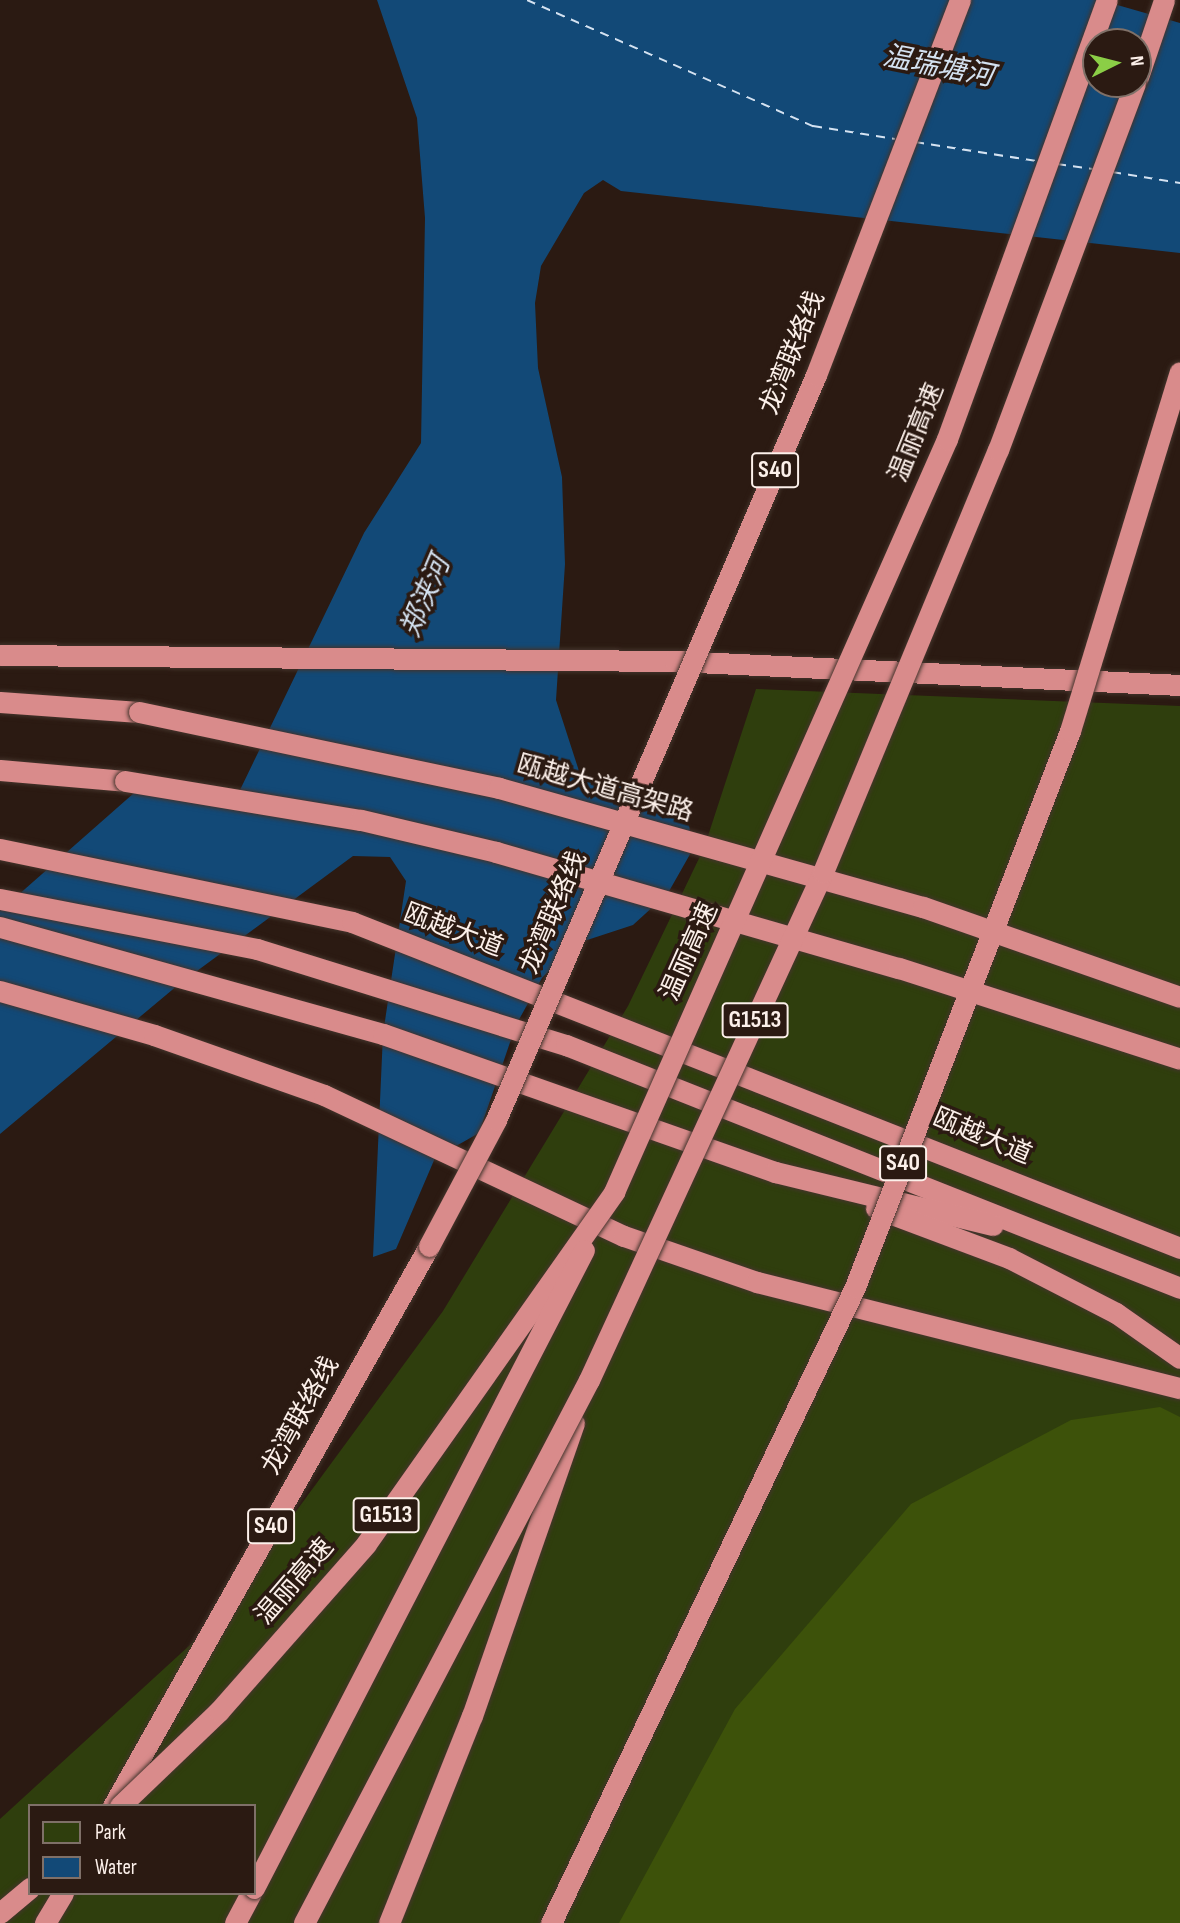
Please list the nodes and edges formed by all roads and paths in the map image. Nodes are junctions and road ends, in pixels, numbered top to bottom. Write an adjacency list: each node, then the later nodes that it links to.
1 (960, 0): 25 (highway, 龙湾联络线 / S40, bridge)
2 (1107, 0): 18 (highway, 温丽高速 / G1513, bridge)
3 (1164, 0): 4 (highway)
4 (1152, 36)
5 (1130, 98): 23 (highway, G1513, bridge)
6 (1180, 372): 36 (highway, S40, bridge)
7 (0, 655): 8 (highway)
8 (1180, 685)
9 (0, 702): 15 (highway, 瓯越大道高架路, bridge)
10 (0, 770): 16 (highway, bridge)
11 (0, 849): 20 (highway, 瓯越大道)
12 (0, 899): 19 (highway)
13 (0, 927): 17 (highway)
14 (0, 991): 24 (highway)
15 (1180, 997)
16 (1180, 1059)
17 (775, 1172): 19 (highway); 22 (highway)
18 (614, 1192): 26 (highway, 温丽高速 / G1513, bridge); 27 (highway, bridge)
19 (1070, 1244): 21 (highway)
20 (1180, 1248)
21 (1180, 1288)
22 (1180, 1358)
23 (589, 1380): 34 (highway, G1513, bridge); 35 (highway, bridge)
24 (1180, 1388)
25 (114, 1804)
26 (122, 1804)
27 (256, 1884)
28 (28, 1890): 31 (highway)
29 (62, 1895): 32 (highway)
30 (250, 1895): 33 (highway)
31 (0, 1913)
32 (45, 1923)
33 (235, 1923)
34 (304, 1923)
35 (389, 1923)
36 (551, 1923)

